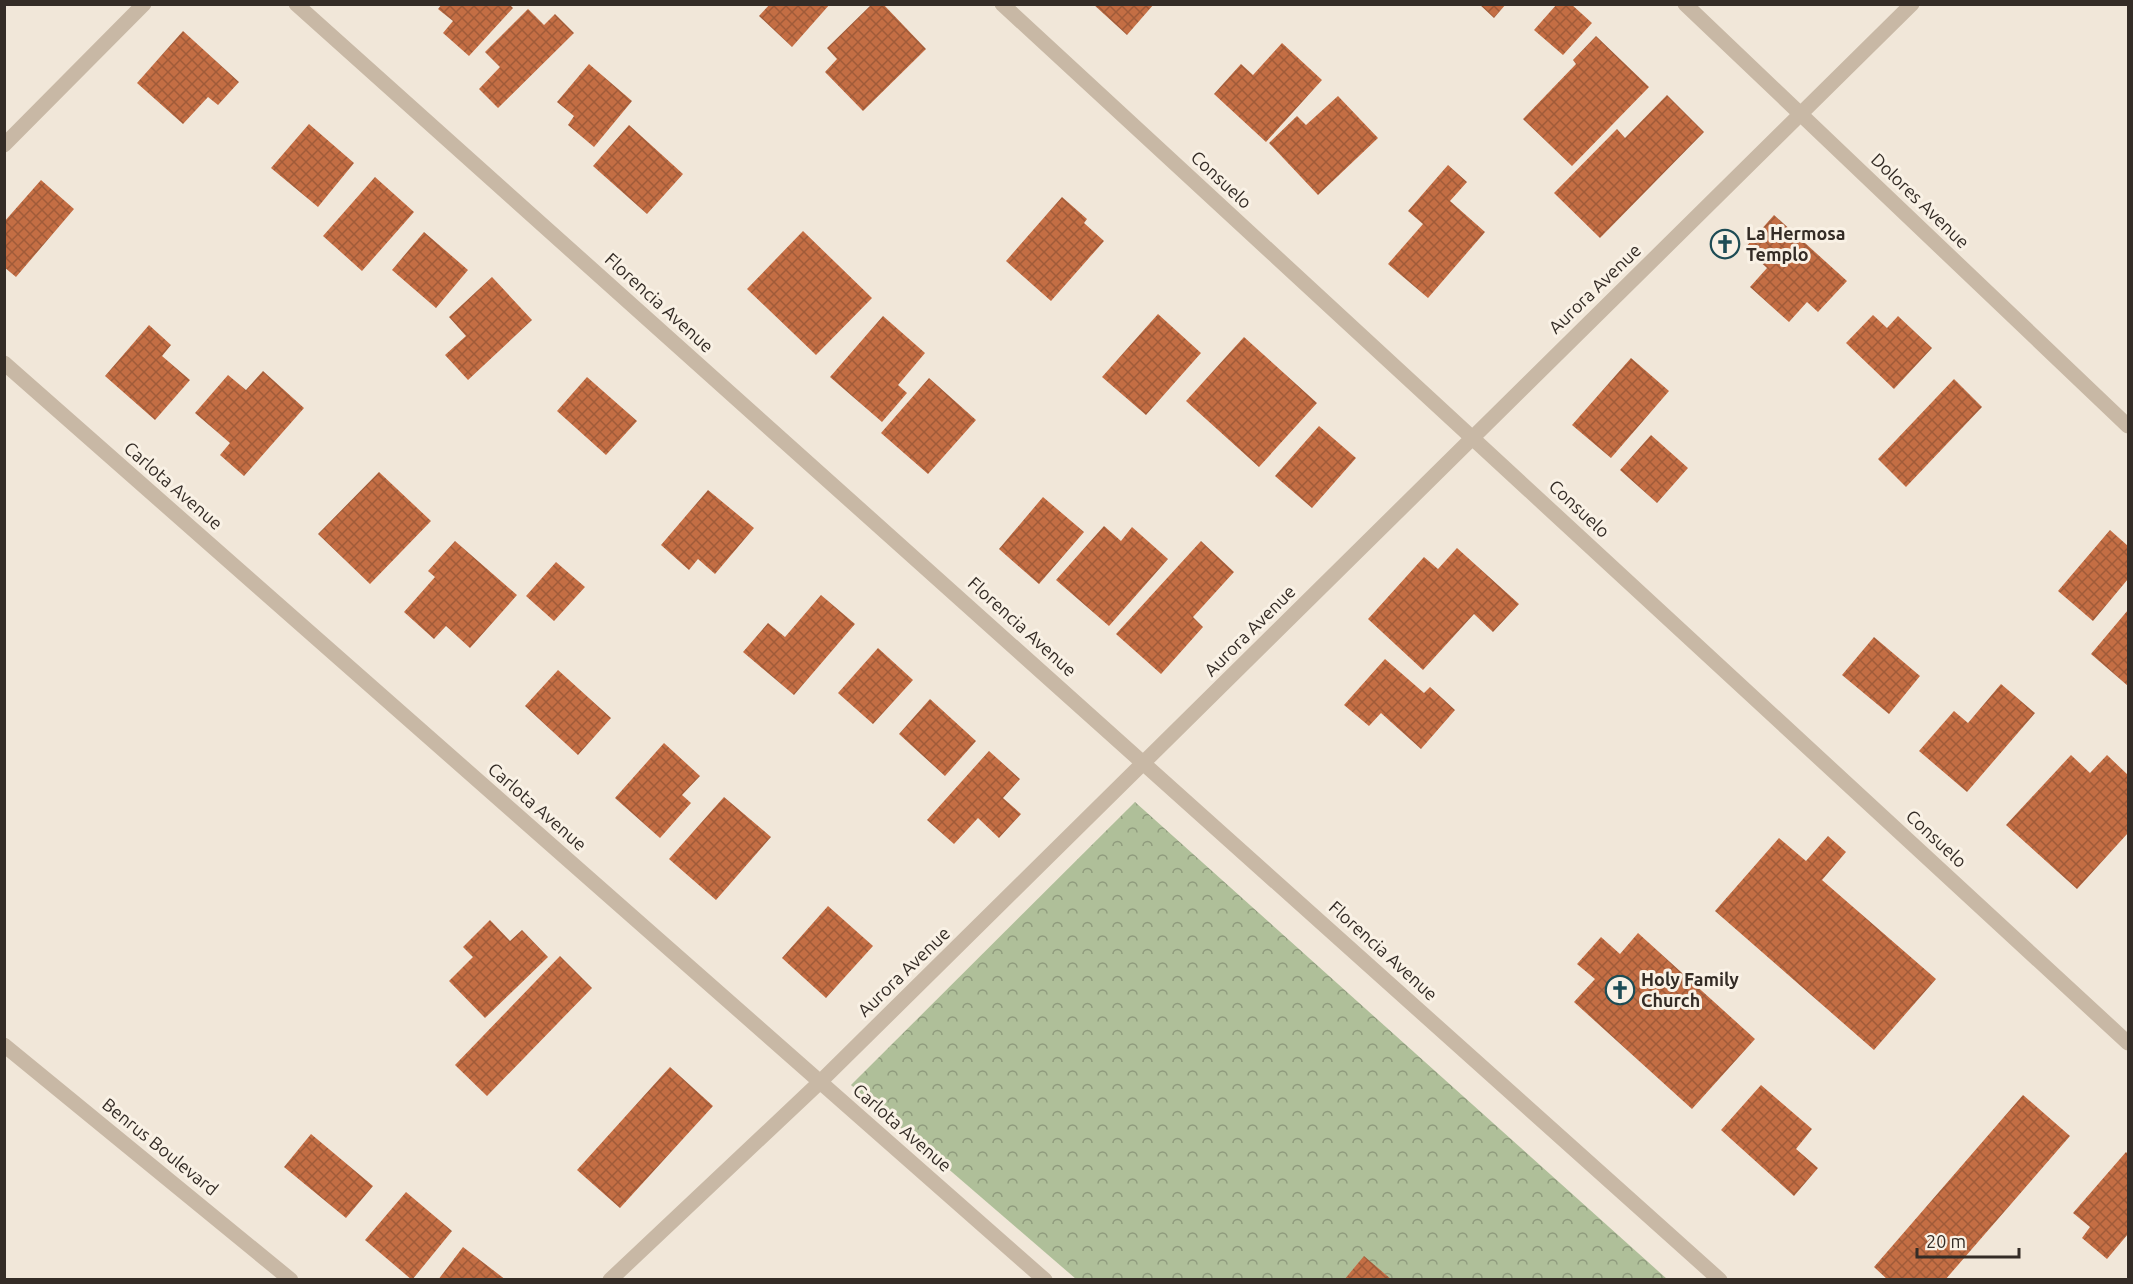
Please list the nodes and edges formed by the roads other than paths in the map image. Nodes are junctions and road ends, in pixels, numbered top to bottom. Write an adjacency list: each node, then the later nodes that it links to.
1 (144, 4): 7 (street)
2 (297, 4): 11 (street, Florencia Avenue)
3 (1002, 4): 10 (street, Consuelo)
4 (1685, 4): 6 (street, Dolores Avenue)
5 (1912, 4): 6 (street, Aurora Avenue)
6 (1801, 114): 9 (street, Dolores Avenue); 10 (street, Aurora Avenue)
7 (4, 145)
8 (4, 363): 14 (street, Carlota Avenue)
9 (2128, 426)
10 (1472, 437): 11 (street, Aurora Avenue); 12 (street, Consuelo)
11 (1145, 763): 14 (street, Aurora Avenue); 18 (street, Florencia Avenue)
12 (2128, 1043)
13 (4, 1045): 15 (street, Benrus Boulevard)
14 (820, 1082): 16 (street, Aurora Avenue); 17 (street, Carlota Avenue)
15 (291, 1280)
16 (610, 1280)
17 (1045, 1280)
18 (1720, 1280)

